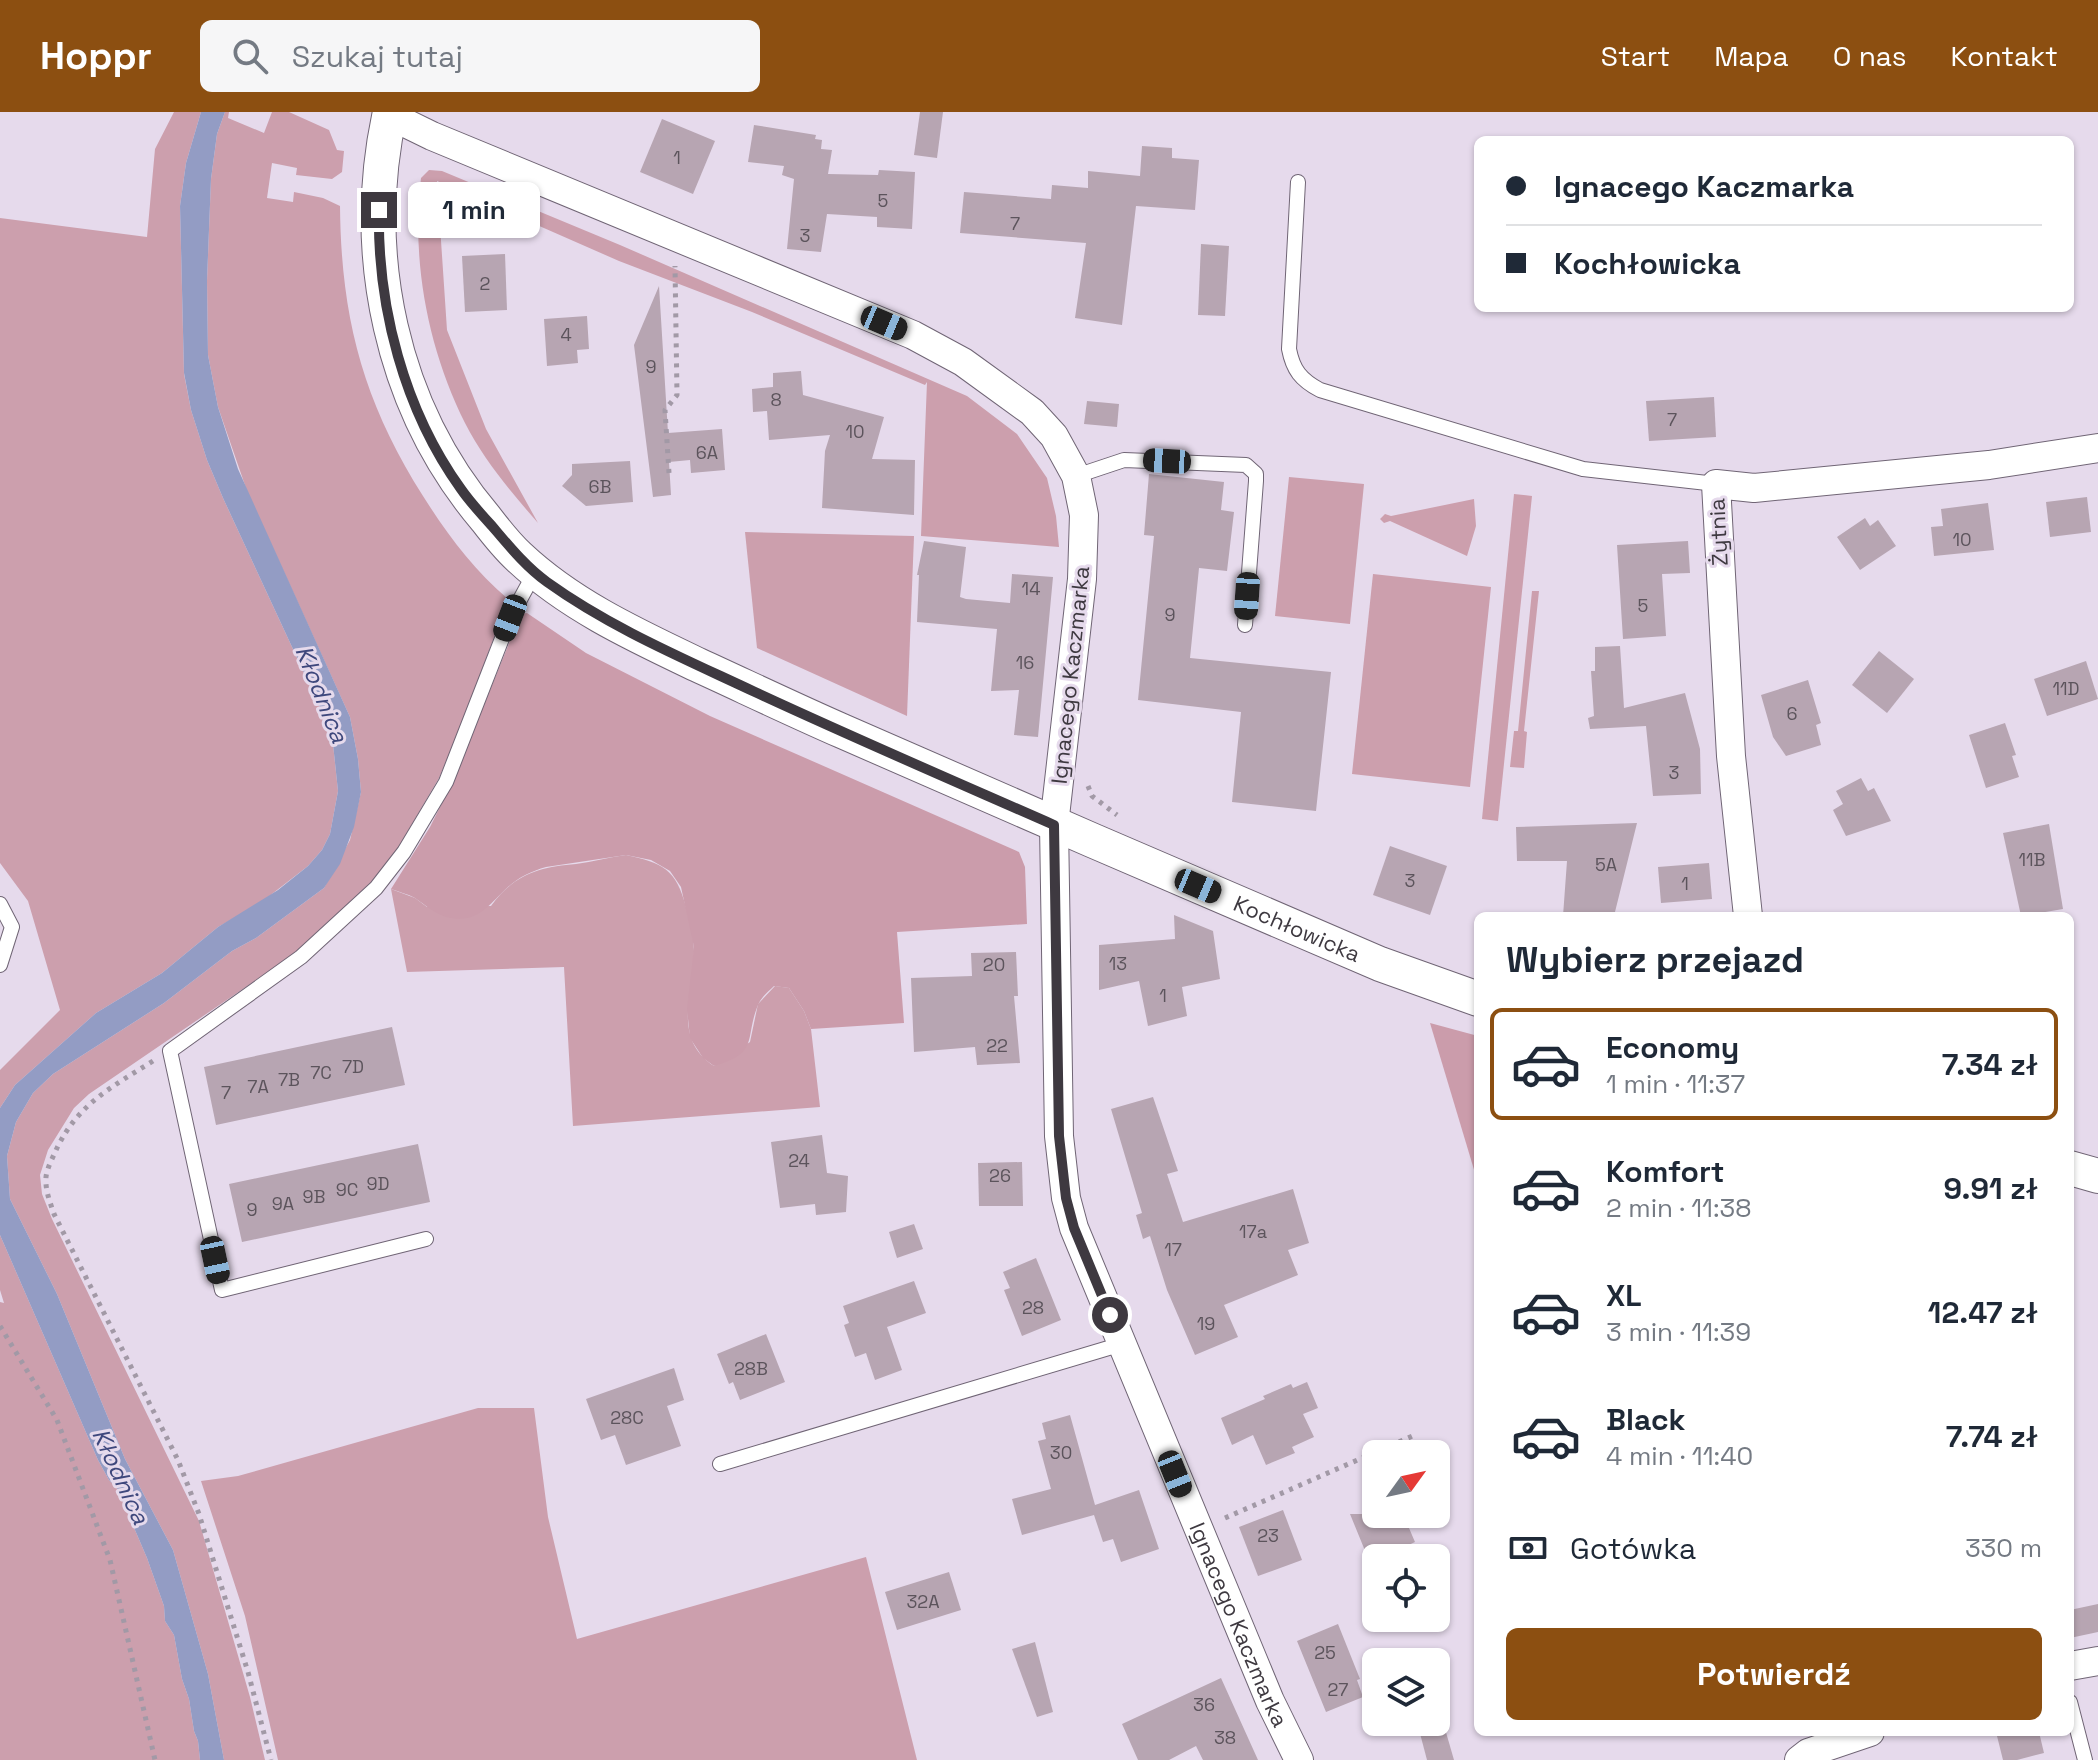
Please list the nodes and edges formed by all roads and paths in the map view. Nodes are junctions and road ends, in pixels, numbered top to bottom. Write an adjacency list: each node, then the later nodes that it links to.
1 (387, 113): 6 (street, Ignacego Kaczmarka); 8 (street, Kochłowicka)
2 (1298, 182): 7 (lane)
3 (689, 267): 5 (path)
4 (2098, 448): 7 (street, Żytnia)
5 (669, 473)
6 (1076, 476): 9 (lane); 12 (street, Ignacego Kaczmarka)
7 (1716, 484): 14 (street, Żytnia)
8 (535, 572): 12 (street, Kochłowicka); 17 (lane)
9 (1245, 625)
10 (1087, 782): 11 (path)
11 (1129, 823)
12 (1054, 825): 16 (street, Kochłowicka); 22 (street, Ignacego Kaczmarka)
13 (0, 904): 15 (lane)
14 (1748, 912)
15 (0, 965)
16 (1474, 998)
17 (170, 1051): 20 (lane); 31 (path)
18 (2074, 1169): 19 (street)
19 (2098, 1176)
20 (426, 1239)
21 (0, 1326): 30 (path)
22 (1122, 1344): 24 (lane); 25 (street, Ignacego Kaczmarka)
23 (1417, 1434): 25 (path)
24 (720, 1464)
25 (1199, 1530): 32 (street, Ignacego Kaczmarka)
26 (2098, 1661): 27 (street)
27 (2074, 1665)
28 (2074, 1717): 34 (lane)
29 (1858, 1736): 33 (street)
30 (155, 1760)
31 (271, 1760)
32 (1299, 1760)
33 (1799, 1760)
34 (2085, 1760)

